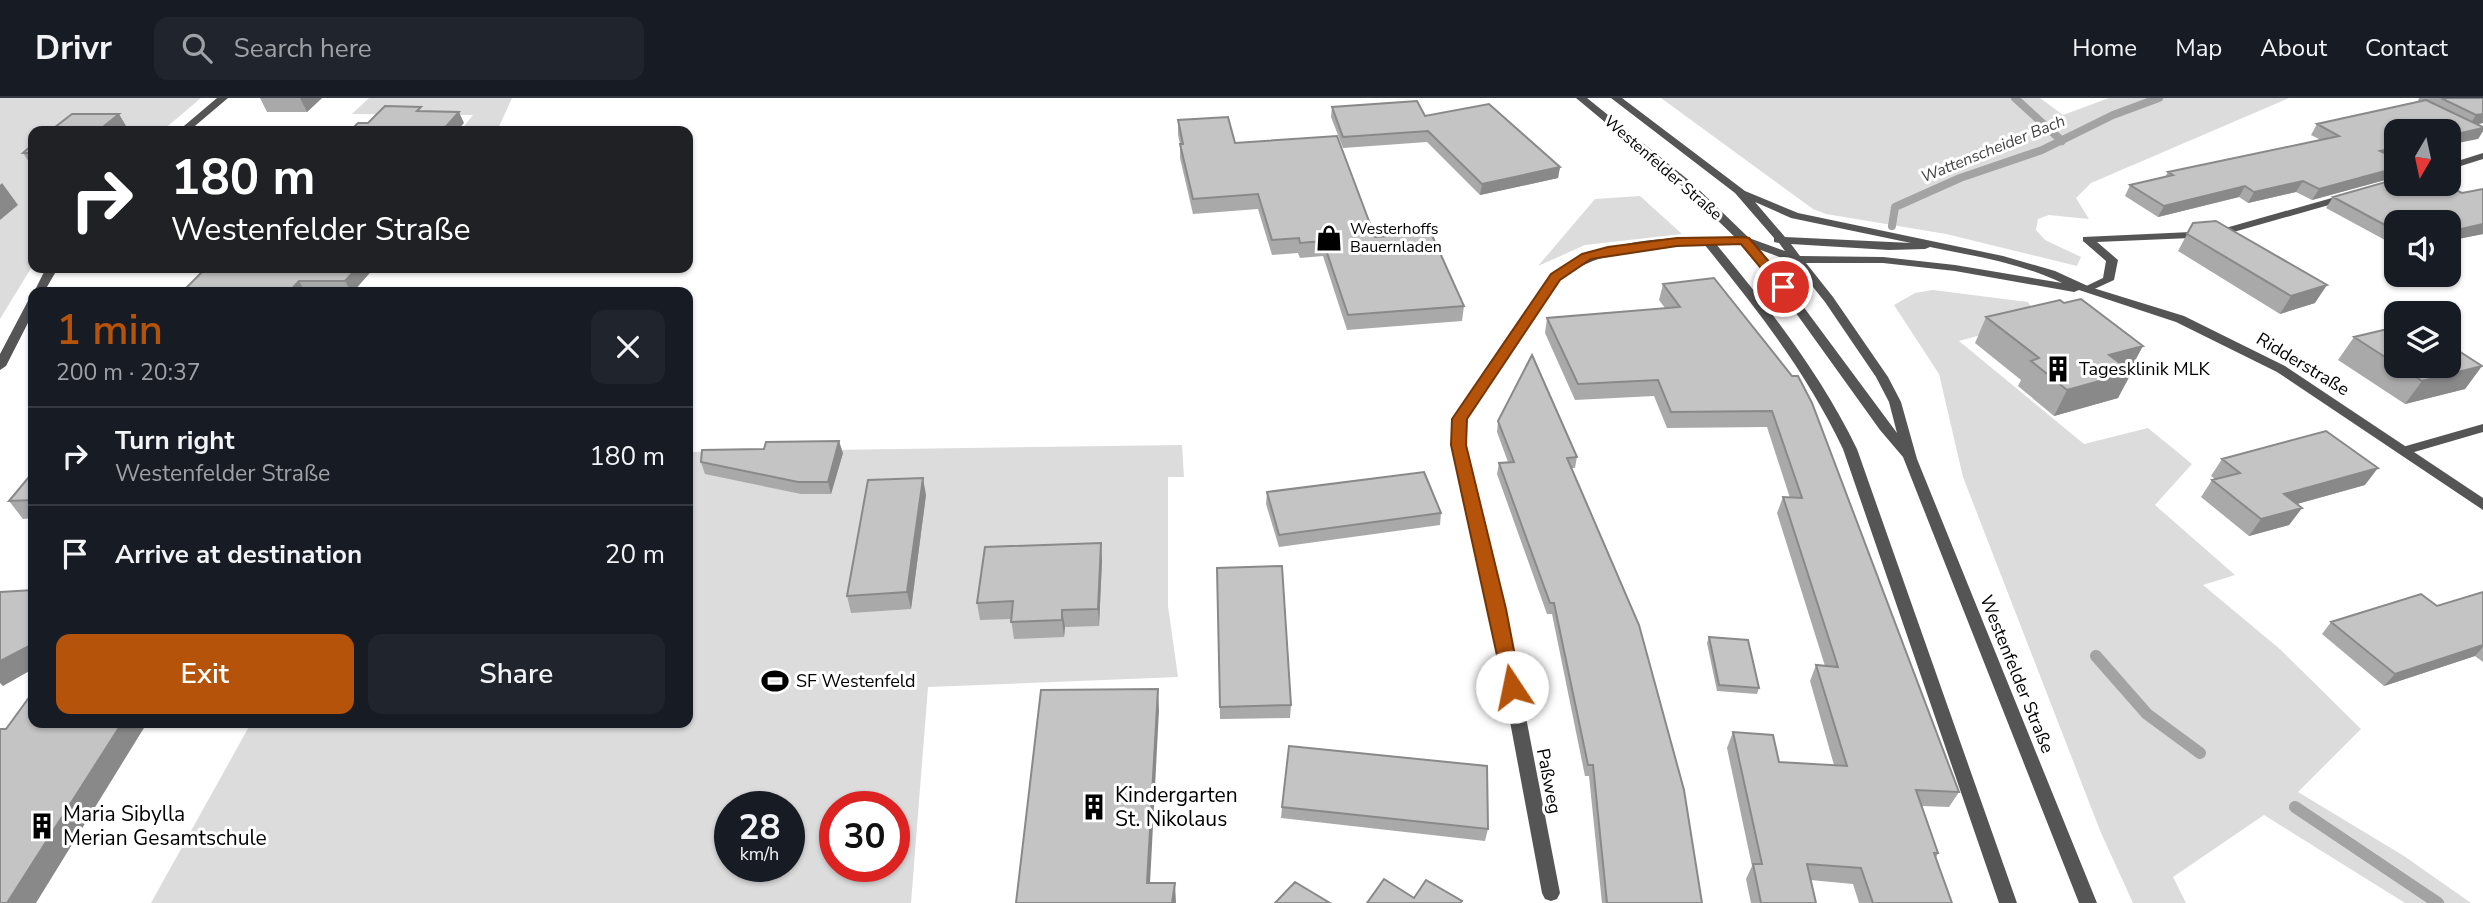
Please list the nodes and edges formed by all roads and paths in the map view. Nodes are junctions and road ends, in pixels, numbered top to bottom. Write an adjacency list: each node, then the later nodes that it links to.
1 (223, 98): 4 (street)
2 (1581, 98): 9 (street, Westenfelder Straße)
3 (1616, 98): 7 (street, Westenfelder Straße)
4 (189, 126)
5 (2483, 156): 6 (street)
6 (2461, 163)
7 (1739, 191): 10 (street, Westenfelder Straße); 12 (street, Ridderstraße)
8 (2358, 194): 14 (street)
9 (1744, 240): 10 (street); 11 (street, Paßweg); 13 (street, Westenfelder Straße); 19 (street, Westenfelder Straße)
10 (1782, 240): 12 (street, Ridderstraße); 13 (street, Westenfelder Straße)
11 (1708, 241): 21 (street, Paßweg); 22 (street)
12 (1937, 246): 14 (street, Ridderstraße)
13 (1796, 259): 14 (street, Ridderstraße); 19 (street, Westenfelder Straße)
14 (2086, 289): 18 (street, Ridderstraße)
15 (28, 312): 16 (street)
16 (0, 366)
17 (2483, 428): 18 (street)
18 (2404, 451): 20 (street, Ridderstraße)
19 (1910, 459): 23 (street, Westenfelder Straße)
20 (2483, 505)
21 (1551, 893)
22 (2008, 903)
23 (2088, 903)

